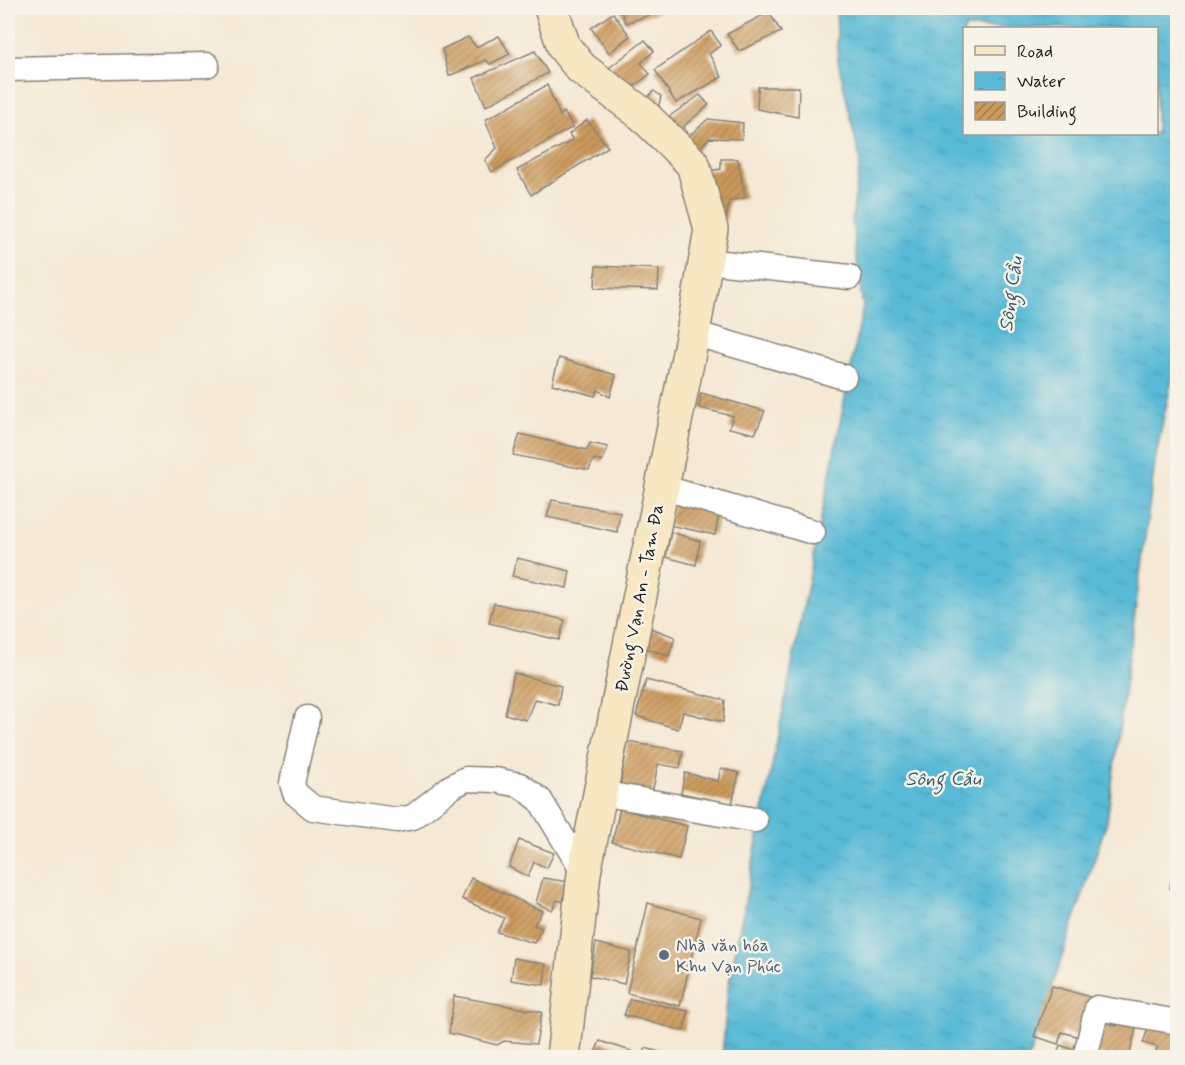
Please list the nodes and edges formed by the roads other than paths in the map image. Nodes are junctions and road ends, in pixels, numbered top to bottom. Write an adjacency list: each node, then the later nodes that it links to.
1 (551, 8): 4 (main road, Đường Vạn An - Tam Đa)
2 (207, 64): 3 (street)
3 (8, 69)
4 (706, 261): 5 (street); 6 (main road, Đường Vạn An - Tam Đa)
5 (849, 277)
6 (693, 333): 7 (street); 8 (main road, Đường Vạn An - Tam Đa)
7 (844, 377)
8 (662, 487): 9 (street); 11 (main road, Đường Vạn An - Tam Đa)
9 (813, 532)
10 (307, 718): 13 (street)
11 (600, 793): 12 (street); 13 (main road, Đường Vạn An - Tam Đa)
12 (755, 820)
13 (584, 873): 15 (main road, Đường Vạn An - Tam Đa)
14 (1178, 1022): 16 (street)
15 (570, 1055)
16 (1085, 1058)

